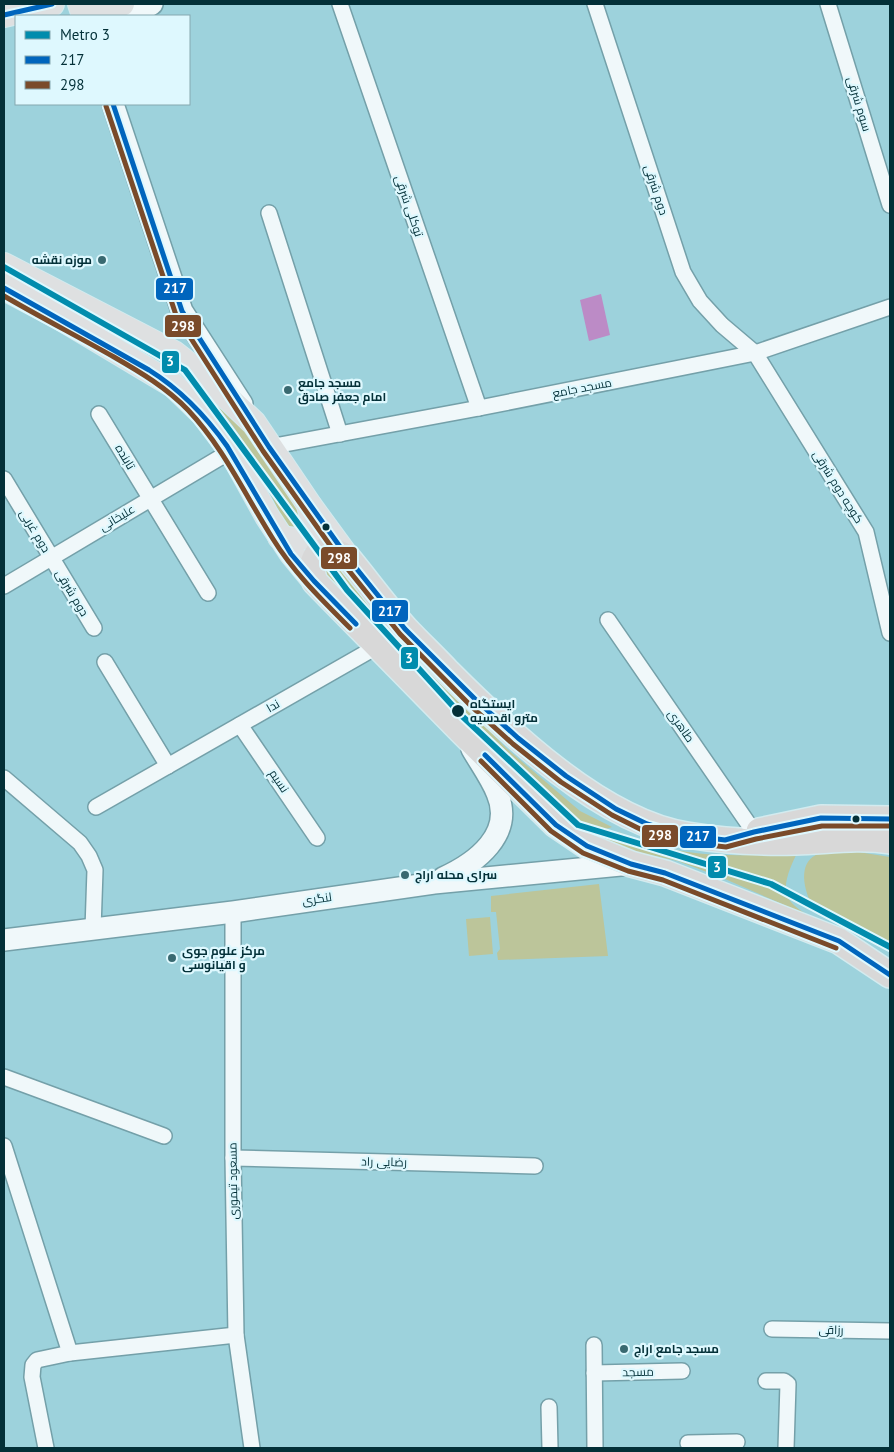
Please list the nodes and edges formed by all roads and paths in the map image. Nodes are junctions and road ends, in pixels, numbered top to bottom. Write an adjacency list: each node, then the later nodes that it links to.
1 (52, 4): 8 (main road)
2 (122, 4): 7 (main road)
3 (152, 4): 9 (main road)
4 (340, 4): 17 (street, توکلی شرقی)
5 (595, 4): 16 (street, دوم شرقی)
6 (828, 4): 11 (street, سوم شرقی)
7 (83, 11)
8 (4, 15)
9 (134, 15)
10 (113, 105): 19 (main road)
11 (890, 205)
12 (269, 213): 20 (street)
13 (4, 265): 19 (main road)
14 (4, 288): 22 (main road)
15 (890, 307): 16 (street, مسجد جامع)
16 (755, 353): 17 (street, مسجد جامع); 34 (street, کوچه دوم شرقی)
17 (479, 408): 20 (street, مسجد جامع)
18 (99, 414): 24 (street, تابنده)
19 (254, 423): 21 (main road)
20 (340, 434): 21 (street, مسجد جامع)
21 (269, 447): 25 (main road)
22 (231, 451): 24 (street, علیخانی); 26 (main road)
23 (4, 479): 27 (street, دوم غربی)
24 (150, 499): 27 (street, علیخانی); 31 (street, تابنده)
25 (309, 506): 26 (main road); 28 (main road)
26 (280, 537): 29 (main road)
27 (51, 558): 30 (street, علیخانی); 33 (street, دوم شرقی)
28 (348, 558): 29 (highway); 45 (highway)
29 (315, 582): 35 (highway)
30 (4, 586)
31 (208, 593)
32 (608, 620): 43 (street, طاهری)
33 (94, 628)
34 (890, 634)
35 (378, 646): 37 (street, ندا); 38 (highway)
36 (105, 662): 39 (street)
37 (240, 724): 39 (street, ندا); 44 (street, نسیم)
38 (462, 731): 47 (highway); 48 (main road)
39 (168, 766): 41 (street, ندا)
40 (4, 778): 50 (street)
41 (96, 807)
42 (890, 819): 43 (highway)
43 (754, 832): 45 (highway)
44 (317, 838)
45 (725, 840): 46 (highway)
46 (890, 841)
47 (631, 864): 48 (main road, لنگری); 52 (highway)
48 (434, 883): 49 (main road, لنگری)
49 (233, 912): 50 (main road, لنگری); 56 (street, مسعود تیموری)
50 (93, 929): 51 (main road, لنگری)
51 (4, 940)
52 (890, 975)
53 (4, 1077): 54 (street)
54 (164, 1136)
55 (4, 1146): 62 (street)
56 (232, 1158): 57 (street, رضایی راد); 60 (street, مسعود تیموری)
57 (536, 1166)
58 (772, 1330): 59 (street, رزاقی)
59 (890, 1331)
60 (236, 1335): 62 (street); 70 (street, مسعود تیموری)
61 (594, 1345): 64 (street)
62 (70, 1353): 69 (street)
63 (682, 1371): 64 (street, مسجد)
64 (594, 1373): 72 (street)
65 (766, 1381): 73 (street)
66 (549, 1407): 71 (street)
67 (738, 1440): 68 (street)
68 (688, 1443)
69 (46, 1448)
70 (252, 1448)
71 (550, 1448)
72 (595, 1448)
73 (786, 1448)

